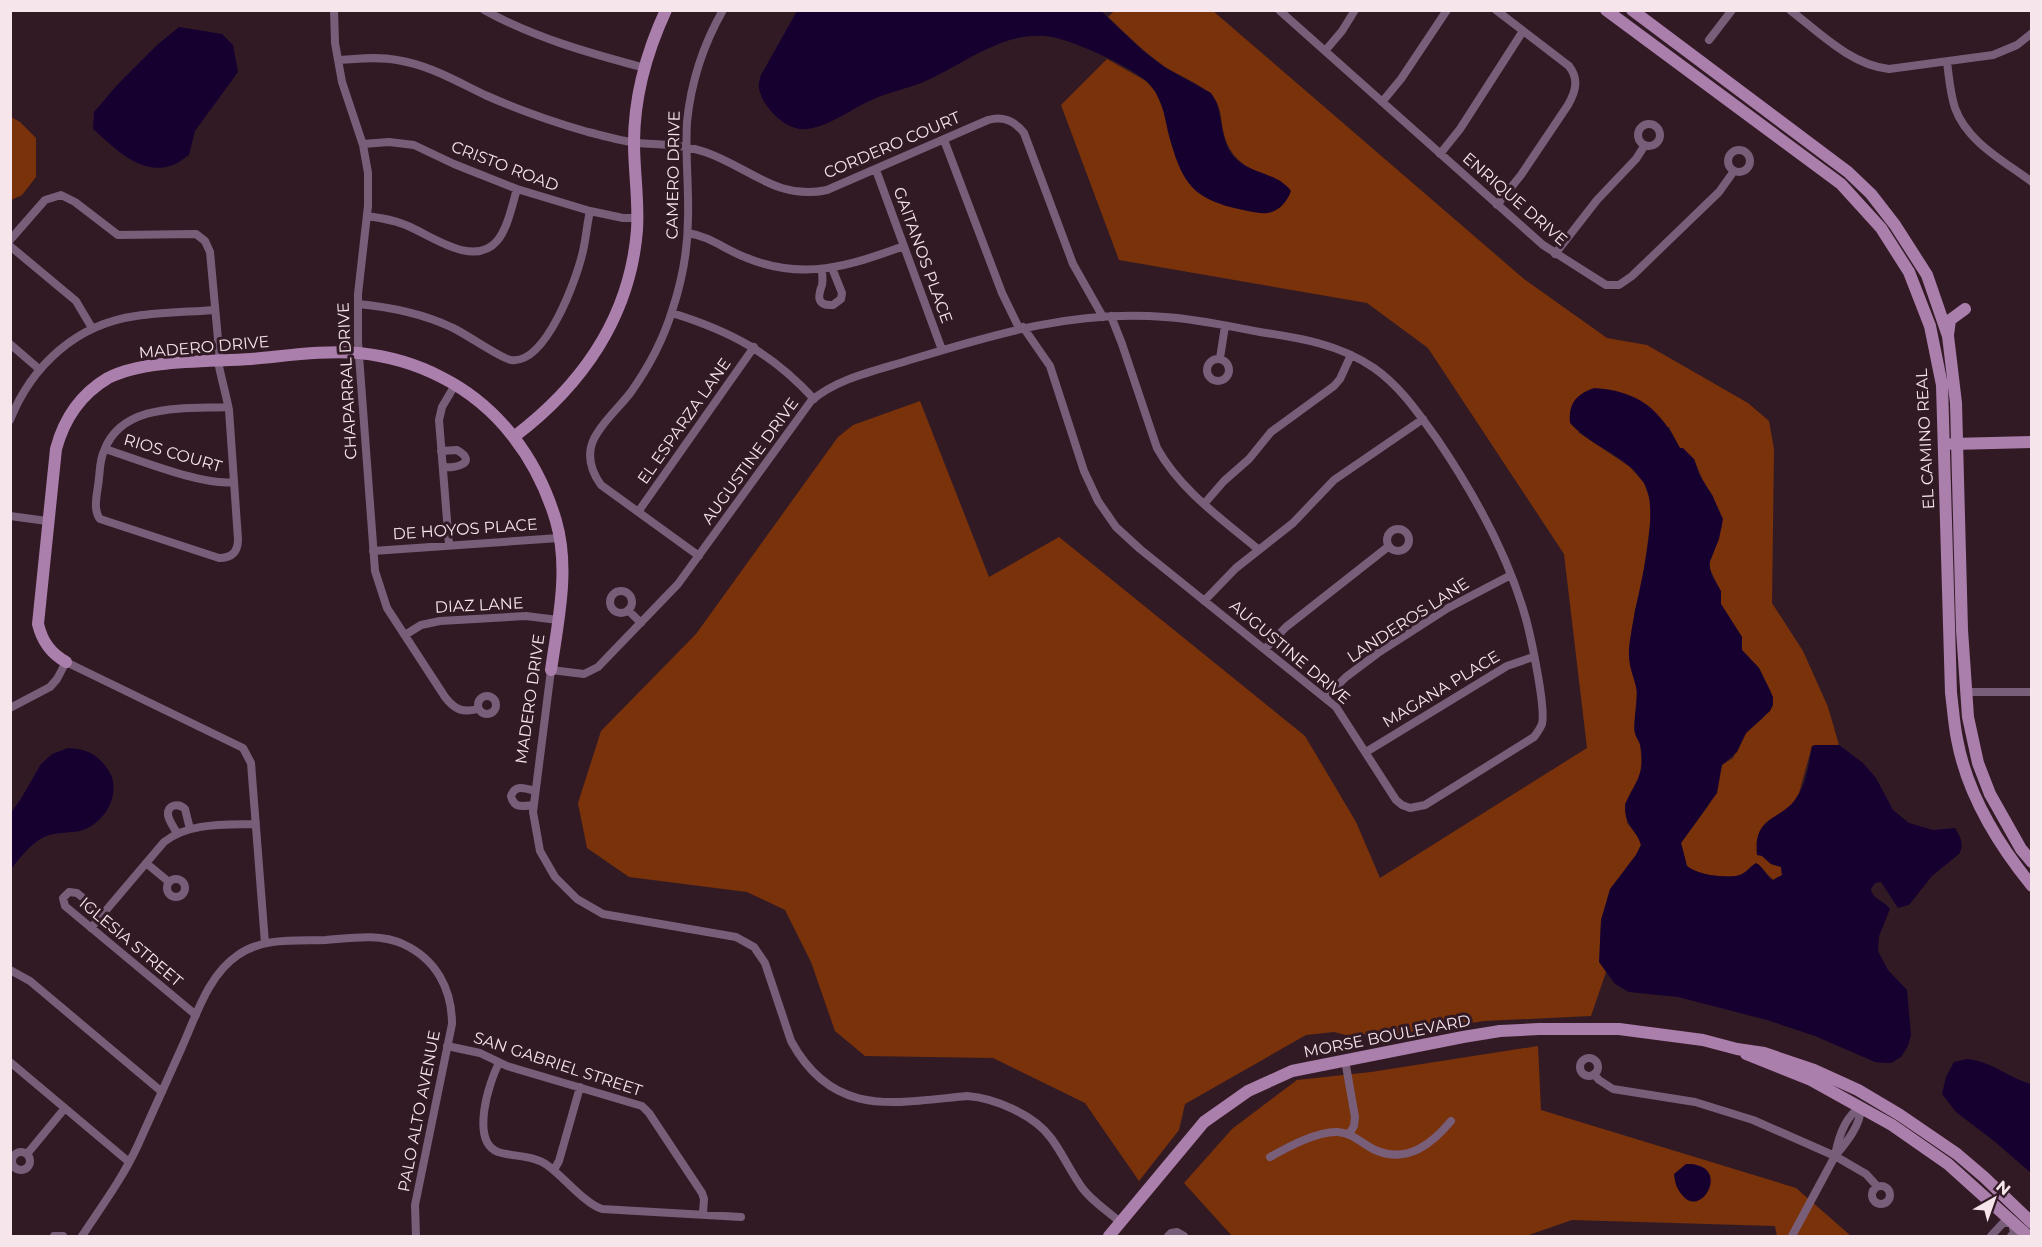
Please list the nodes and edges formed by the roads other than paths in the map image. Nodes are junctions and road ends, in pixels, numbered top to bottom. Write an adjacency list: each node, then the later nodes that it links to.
1 (334, 10): 17 (street, CHAPARRAL DRIVE)
2 (484, 10): 19 (street)
3 (666, 10): 19 (street)
4 (723, 10): 25 (street, CAMERO DRIVE)
5 (1279, 10): 16 (street, ENRIQUE DRIVE)
6 (1355, 10): 16 (street)
7 (1447, 10): 20 (street)
8 (1496, 10): 13 (street)
9 (1606, 10): 30 (street, EL CAMINO REAL)
10 (1632, 10): 27 (street, EL CAMINO REAL)
11 (1732, 10): 15 (street)
12 (1790, 10): 18 (street)
13 (1523, 31): 26 (street); 33 (street)
14 (2031, 33): 18 (street)
15 (1709, 40)
16 (1324, 51): 20 (street, ENRIQUE DRIVE)
17 (338, 60): 22 (street, CORDERO COURT); 23 (street, CHAPARRAL DRIVE)
18 (1947, 62): 31 (street)
19 (645, 68): 22 (street)
20 (1382, 102): 26 (street, ENRIQUE DRIVE)
21 (944, 140): 28 (street, CORDERO COURT); 48 (street, CORDERO COURT); 50 (street, AUGUSTINE DRIVE)
22 (634, 142): 25 (street, CORDERO COURT); 36 (street)
23 (363, 144): 32 (street, CRISTO ROAD); 35 (street, CHAPARRAL DRIVE)
24 (1646, 145): 41 (street)
25 (686, 147): 28 (street, CORDERO COURT); 37 (street, CAMERO DRIVE)
26 (1440, 154): 33 (street, ENRIQUE DRIVE)
27 (1840, 164): 30 (street); 45 (street, EL CAMINO REAL)
28 (876, 170): 40 (street, GAITANOS PLACE)
29 (1734, 171): 41 (street, ENRIQUE DRIVE)
30 (1830, 176): 69 (street, EL CAMINO REAL)
31 (2031, 182)
32 (517, 189): 34 (street, CRISTO ROAD); 35 (street)
33 (1497, 205): 41 (street, ENRIQUE DRIVE)
34 (590, 211): 36 (street, CRISTO ROAD); 44 (street)
35 (367, 216): 44 (street, CHAPARRAL DRIVE)
36 (638, 218): 66 (street)
37 (688, 233): 43 (street); 47 (street, CAMERO DRIVE)
38 (10, 240): 46 (street)
39 (10, 246): 51 (street)
40 (904, 246): 42 (street); 55 (street, GAITANOS PLACE)
41 (1554, 254)
42 (832, 268): 43 (street); 43 (street)
43 (822, 269)
44 (358, 304): 56 (street, CHAPARRAL DRIVE)
45 (1938, 305): 52 (street, EL CAMINO REAL); 52 (street)
46 (215, 310): 51 (street); 59 (street)
47 (672, 313): 54 (street); 75 (street, CAMERO DRIVE)
48 (1107, 316): 49 (street, AUGUSTINE DRIVE); 50 (street, AUGUSTINE DRIVE); 74 (street, CORDERO COURT)
49 (1225, 326): 57 (street, AUGUSTINE DRIVE); 58 (street)
50 (1021, 327): 55 (street, AUGUSTINE DRIVE); 85 (street, AUGUSTINE DRIVE)
51 (92, 328): 60 (street)
52 (1947, 336): 68 (street, EL CAMINO REAL)
53 (10, 344): 60 (street)
54 (754, 347): 62 (street); 75 (street, EL ESPARZA LANE)
55 (942, 350): 62 (street, AUGUSTINE DRIVE)
56 (359, 353): 59 (street, MADERO DRIVE); 61 (street, MADERO DRIVE); 82 (street, CHAPARRAL DRIVE)
57 (1351, 355): 64 (street, AUGUSTINE DRIVE); 74 (street)
58 (1220, 358)
59 (219, 361): 63 (street); 77 (street, MADERO DRIVE)
60 (39, 369): 65 (street)
61 (455, 385): 66 (street, MADERO DRIVE); 71 (street)
62 (814, 399): 83 (street, AUGUSTINE DRIVE)
63 (228, 406): 70 (street); 73 (street)
64 (1423, 419): 81 (street); 84 (street, AUGUSTINE DRIVE)
65 (10, 420)
66 (514, 436): 78 (street, MADERO DRIVE)
67 (2031, 442): 68 (street)
68 (1958, 444): 69 (street); 94 (street, EL CAMINO REAL)
69 (1943, 445): 96 (street, EL CAMINO REAL)
70 (105, 449): 73 (street, RIOS COURT); 73 (street)
71 (441, 451): 72 (street); 72 (street)
72 (443, 467): 79 (street)
73 (234, 482)
74 (1204, 504): 81 (street, CORDERO COURT)
75 (638, 512): 83 (street, CAMERO DRIVE)
76 (10, 516): 77 (street)
77 (47, 521): 92 (street, MADERO DRIVE)
78 (559, 538): 79 (street, DE HOYOS PLACE); 87 (street, MADERO DRIVE)
79 (449, 545): 82 (street, DE HOYOS PLACE)
80 (1389, 546): 90 (street)
81 (1259, 550): 85 (street)
82 (373, 551): 89 (street, CHAPARRAL DRIVE)
83 (699, 556): 88 (street, AUGUSTINE DRIVE)
84 (1511, 575): 91 (street, AUGUSTINE DRIVE); 97 (street, LANDEROS LANE)
85 (1204, 601): 90 (street, AUGUSTINE DRIVE)
86 (628, 610): 88 (street)
87 (558, 620): 89 (street, DIAZ LANE); 93 (street, MADERO DRIVE)
88 (641, 623): 93 (street, AUGUSTINE DRIVE)
89 (405, 635): 99 (street, CHAPARRAL DRIVE)
90 (1265, 649): 97 (street, AUGUSTINE DRIVE)
91 (1533, 657): 100 (street, MAGANA PLACE); 100 (street, AUGUSTINE DRIVE)
92 (66, 662): 98 (street); 103 (street, MADERO DRIVE)
93 (551, 670): 101 (street, MADERO DRIVE)
94 (1966, 692): 95 (street); 96 (street); 106 (street, EL CAMINO REAL)
95 (2031, 692)
96 (1951, 693): 109 (street, EL CAMINO REAL)
97 (1326, 698): 100 (street, AUGUSTINE DRIVE)
98 (10, 708)
99 (478, 709)
100 (1366, 752)
101 (535, 790): 102 (street, MADERO DRIVE); 102 (street, MADERO DRIVE)
102 (533, 805): 135 (street, MADERO DRIVE)
103 (256, 824): 104 (street); 112 (street, MADERO DRIVE)
104 (190, 829): 105 (street); 105 (street)
105 (177, 833): 107 (street)
106 (2031, 862)
107 (146, 863): 108 (street); 110 (street)
108 (169, 882)
109 (2031, 886)
110 (103, 914): 111 (street); 111 (street, IGLESIA STREET)
111 (91, 928): 114 (street, IGLESIA STREET)
112 (265, 943): 114 (street, PALO ALTO AVENUE); 115 (street, PALO ALTO AVENUE)
113 (10, 970): 121 (street)
114 (196, 1015): 121 (street, PALO ALTO AVENUE)
115 (447, 1046): 118 (street, SAN GABRIEL STREET); 140 (street, PALO ALTO AVENUE)
116 (1345, 1060): 122 (street, MORSE BOULEVARD); 125 (street); 135 (street, MORSE BOULEVARD)
117 (10, 1062): 123 (street)
118 (500, 1063): 120 (street, SAN GABRIEL STREET); 130 (street)
119 (1594, 1074): 127 (street)
120 (580, 1087): 130 (street); 132 (street, SAN GABRIEL STREET)
121 (162, 1092): 129 (street, PALO ALTO AVENUE)
122 (1865, 1101): 127 (street); 134 (street, MORSE BOULEVARD)
123 (64, 1108): 126 (street); 129 (street)
124 (1451, 1122): 125 (street)
125 (1350, 1134): 128 (street)
126 (27, 1154)
127 (1834, 1156): 131 (street); 144 (street)
128 (1270, 1157)
129 (129, 1162): 139 (street, PALO ALTO AVENUE)
130 (554, 1170): 132 (street)
131 (1877, 1186)
132 (703, 1213): 133 (street)
133 (741, 1217)
134 (2017, 1218): 136 (street, MORSE BOULEVARD); 145 (street); 146 (street); 147 (street, MORSE BOULEVARD)
135 (1121, 1223): 141 (street, MORSE BOULEVARD)
136 (2031, 1223)
137 (54, 1236): 138 (street)
138 (63, 1236)
139 (82, 1236)
140 (416, 1236)
141 (1109, 1236)
142 (1168, 1236): 143 (street)
143 (1184, 1236)
144 (1792, 1236)
145 (1991, 1236)
146 (2011, 1236)
147 (2028, 1236)

